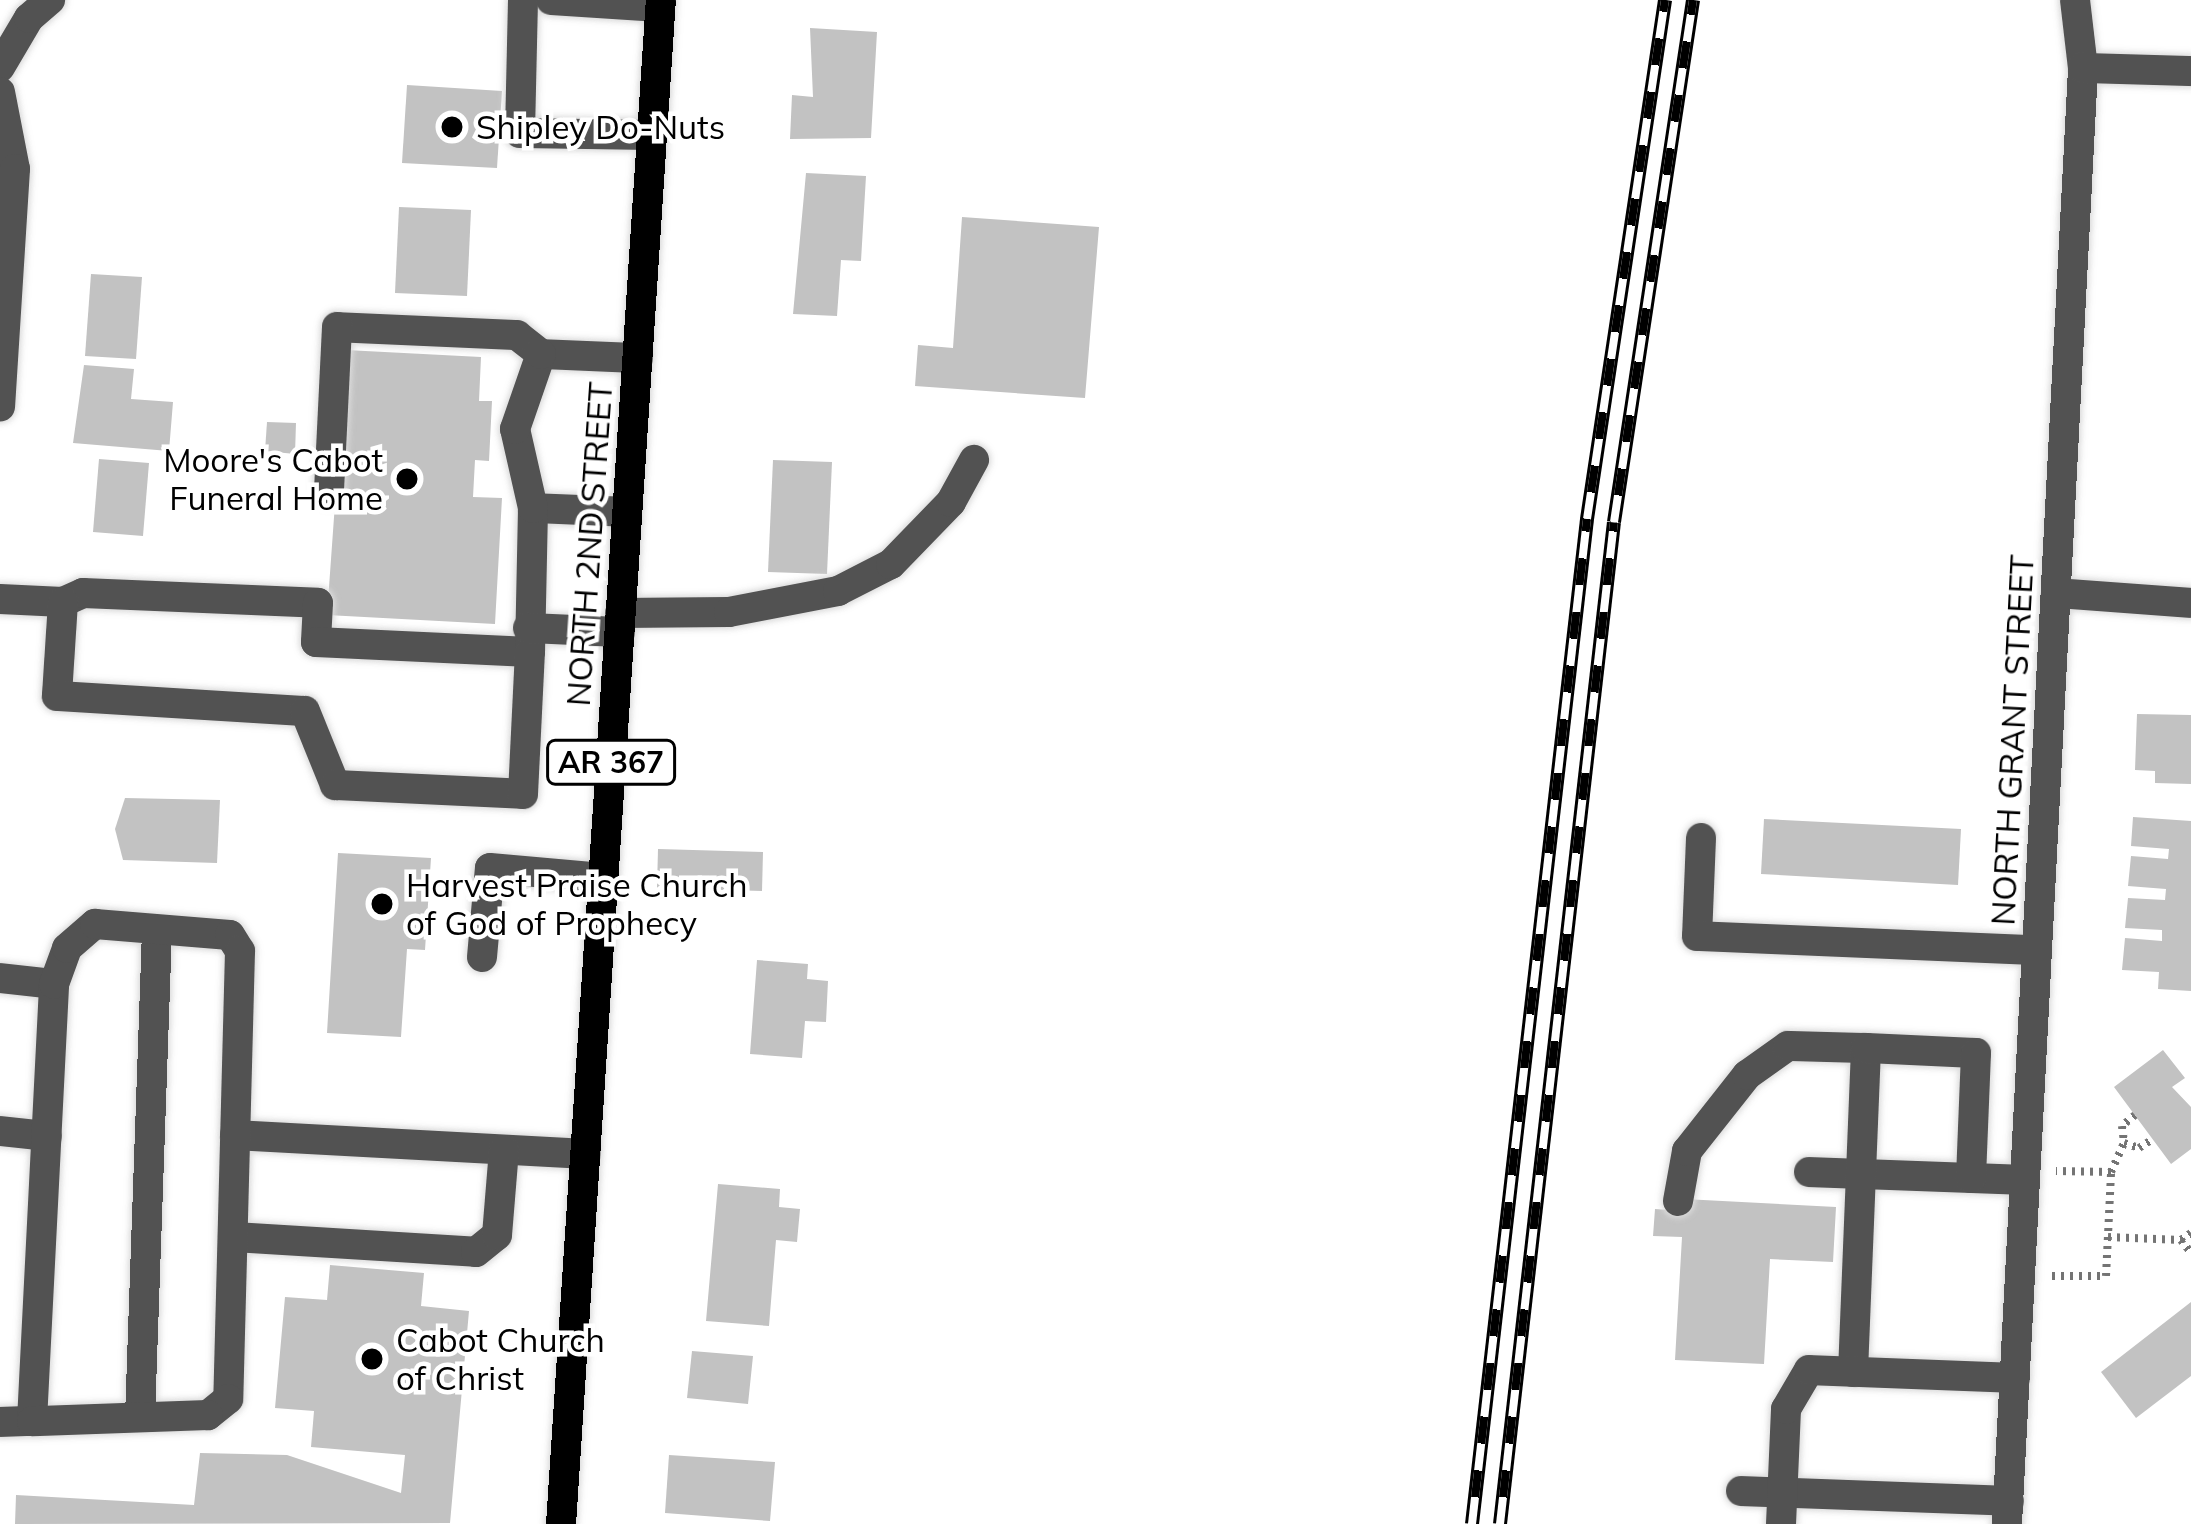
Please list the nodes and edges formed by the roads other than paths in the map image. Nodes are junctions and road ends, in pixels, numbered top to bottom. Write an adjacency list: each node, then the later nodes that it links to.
1 (50, 0): 6 (street)
2 (523, 0): 10 (street)
3 (551, 0): 5 (street)
4 (2075, 0): 7 (street, NORTH GRANT STREET)
5 (661, 3): 10 (main road, NORTH 2ND STREET / AR 367)
6 (0, 67)
7 (2083, 68): 8 (street); 18 (street, NORTH GRANT STREET)
8 (2191, 71)
9 (0, 92): 13 (street)
10 (652, 135): 12 (main road, NORTH 2ND STREET / AR 367)
11 (541, 354): 12 (street); 15 (street); 16 (street)
12 (638, 358): 17 (main road, NORTH 2ND STREET / AR 367)
13 (0, 407)
14 (974, 460): 22 (street)
15 (329, 492)
16 (533, 508): 17 (street); 23 (street)
17 (627, 512): 22 (main road, NORTH 2ND STREET / AR 367)
18 (2056, 593): 21 (street); 27 (street, NORTH GRANT STREET)
19 (0, 599): 20 (street)
20 (63, 602): 23 (street); 23 (street)
21 (2191, 603)
22 (620, 623): 23 (street); 25 (main road, NORTH 2ND STREET / AR 367)
23 (529, 640)
24 (1702, 838): 27 (street)
25 (603, 878): 28 (street); 36 (main road, NORTH 2ND STREET / AR 367)
26 (157, 931): 30 (street); 33 (street); 45 (street)
27 (2037, 950): 39 (street, NORTH GRANT STREET)
28 (482, 956)
29 (0, 979): 30 (street)
30 (54, 984): 34 (street)
31 (1866, 1048): 38 (street); 40 (street); 41 (street)
32 (0, 1131): 34 (street)
33 (235, 1135): 35 (street); 42 (street)
34 (46, 1136): 46 (street)
35 (504, 1150): 36 (street); 42 (street)
36 (585, 1154): 52 (main road, NORTH 2ND STREET / AR 367)
37 (1809, 1172): 38 (street)
38 (1861, 1174): 40 (street); 43 (street)
39 (2026, 1175): 40 (street); 44 (street, NORTH GRANT STREET)
40 (1971, 1178)
41 (1678, 1201)
42 (234, 1237): 45 (street)
43 (1853, 1372): 44 (street); 49 (street)
44 (2015, 1378): 51 (street, NORTH GRANT STREET)
45 (140, 1418): 46 (street)
46 (32, 1421): 47 (street)
47 (0, 1422)
48 (1741, 1491): 49 (street)
49 (1782, 1492): 50 (street); 53 (street)
50 (1935, 1511): 51 (street)
51 (2008, 1513)
52 (561, 1524)
53 (1781, 1524)

